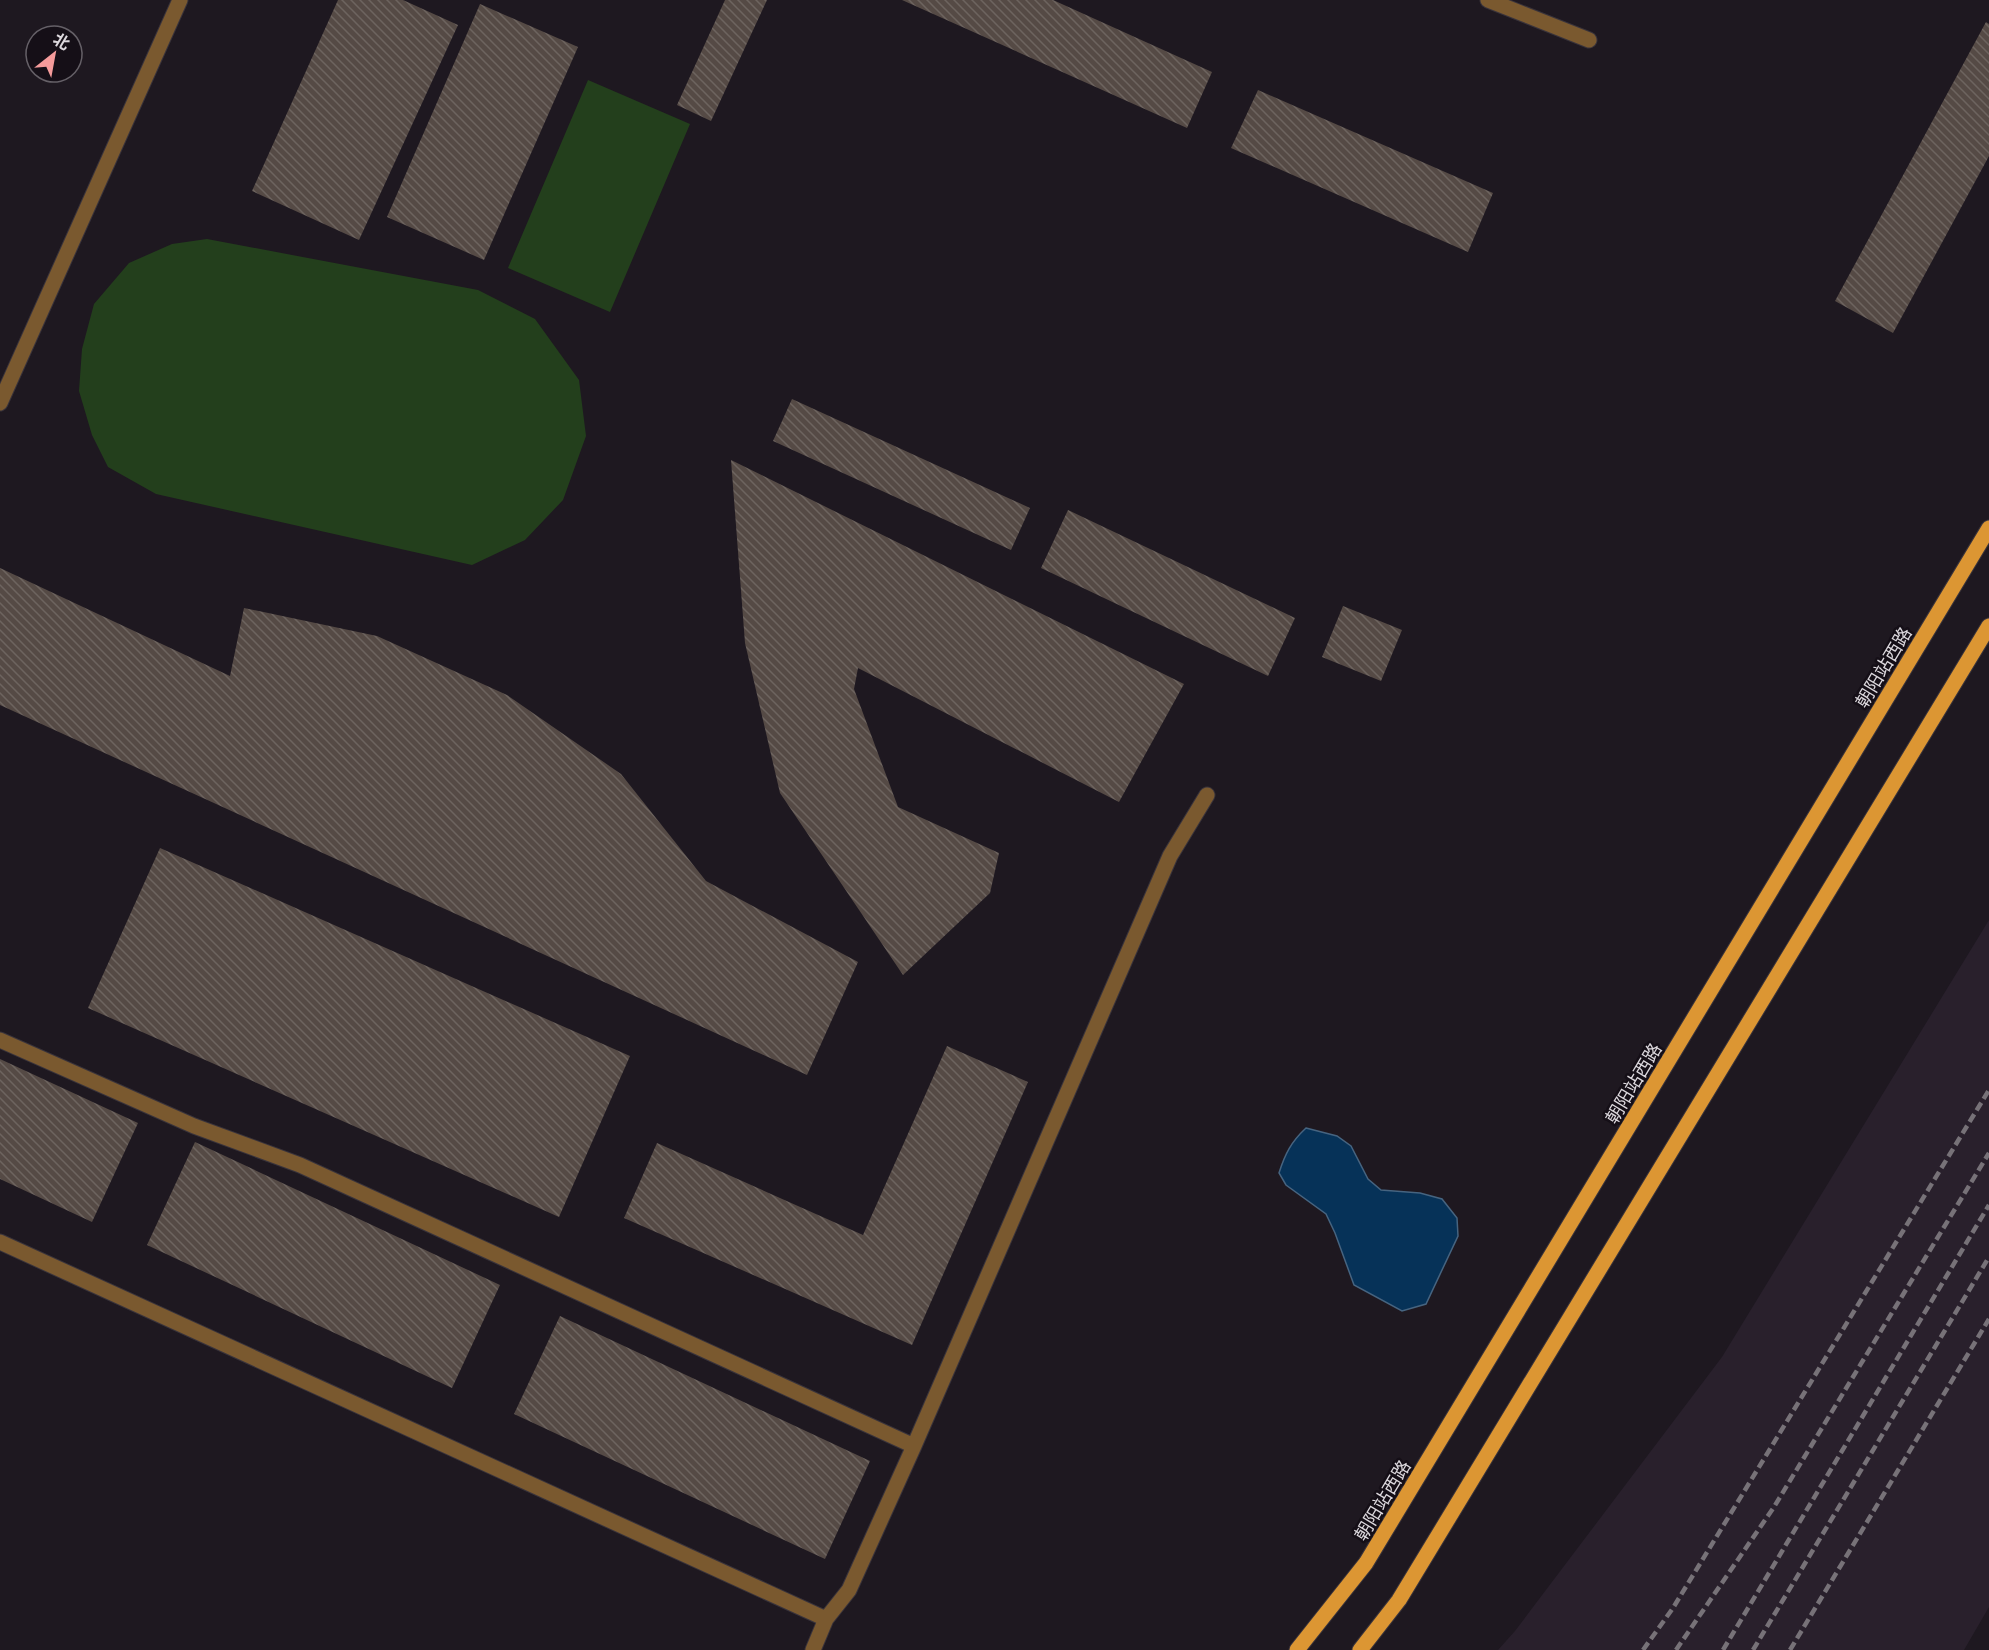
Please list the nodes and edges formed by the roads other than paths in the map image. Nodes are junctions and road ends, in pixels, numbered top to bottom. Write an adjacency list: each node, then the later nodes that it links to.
1 (180, 0): 4 (street)
2 (1488, 0): 3 (street)
3 (1588, 40)
4 (0, 403)
5 (1989, 528): 13 (main road, 朝阳站西路)
6 (1989, 626): 14 (main road)
7 (1207, 795): 10 (street)
8 (0, 1040): 10 (street)
9 (0, 1242): 11 (street)
10 (914, 1446): 11 (street)
11 (826, 1619): 12 (street)
12 (813, 1650)
13 (1297, 1650)
14 (1360, 1650)

